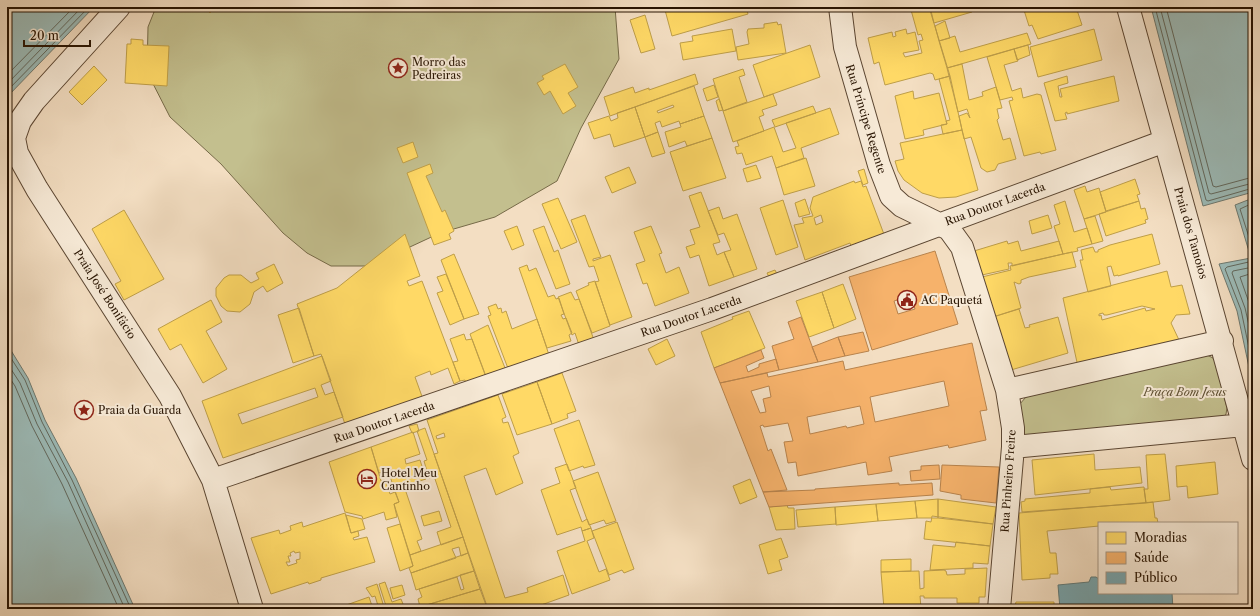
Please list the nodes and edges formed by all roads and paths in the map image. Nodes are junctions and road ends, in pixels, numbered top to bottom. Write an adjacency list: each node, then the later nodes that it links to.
1 (119, 7): 11 (street, Praia José Bonifácio)
2 (840, 7): 5 (street, Rua Príncipe Regente)
3 (1128, 7): 4 (street, Praia dos Tamoios)
4 (1165, 141): 5 (street, Rua Doutor Lacerda); 6 (street, Praia dos Tamoios)
5 (941, 224): 7 (street, Rua Pinheiro Freire); 11 (street, Rua Doutor Lacerda)
6 (1222, 341): 7 (street); 8 (street, Praia dos Tamoios)
7 (1007, 390): 9 (street, Rua Pinheiro Freire)
8 (1244, 425): 9 (street); 10 (street, Praia dos Tamoios)
9 (1012, 447): 13 (street, Rua Pinheiro Freire)
10 (1253, 459)
11 (213, 480): 12 (street, Praia José Bonifácio)
12 (252, 609)
13 (999, 609)

